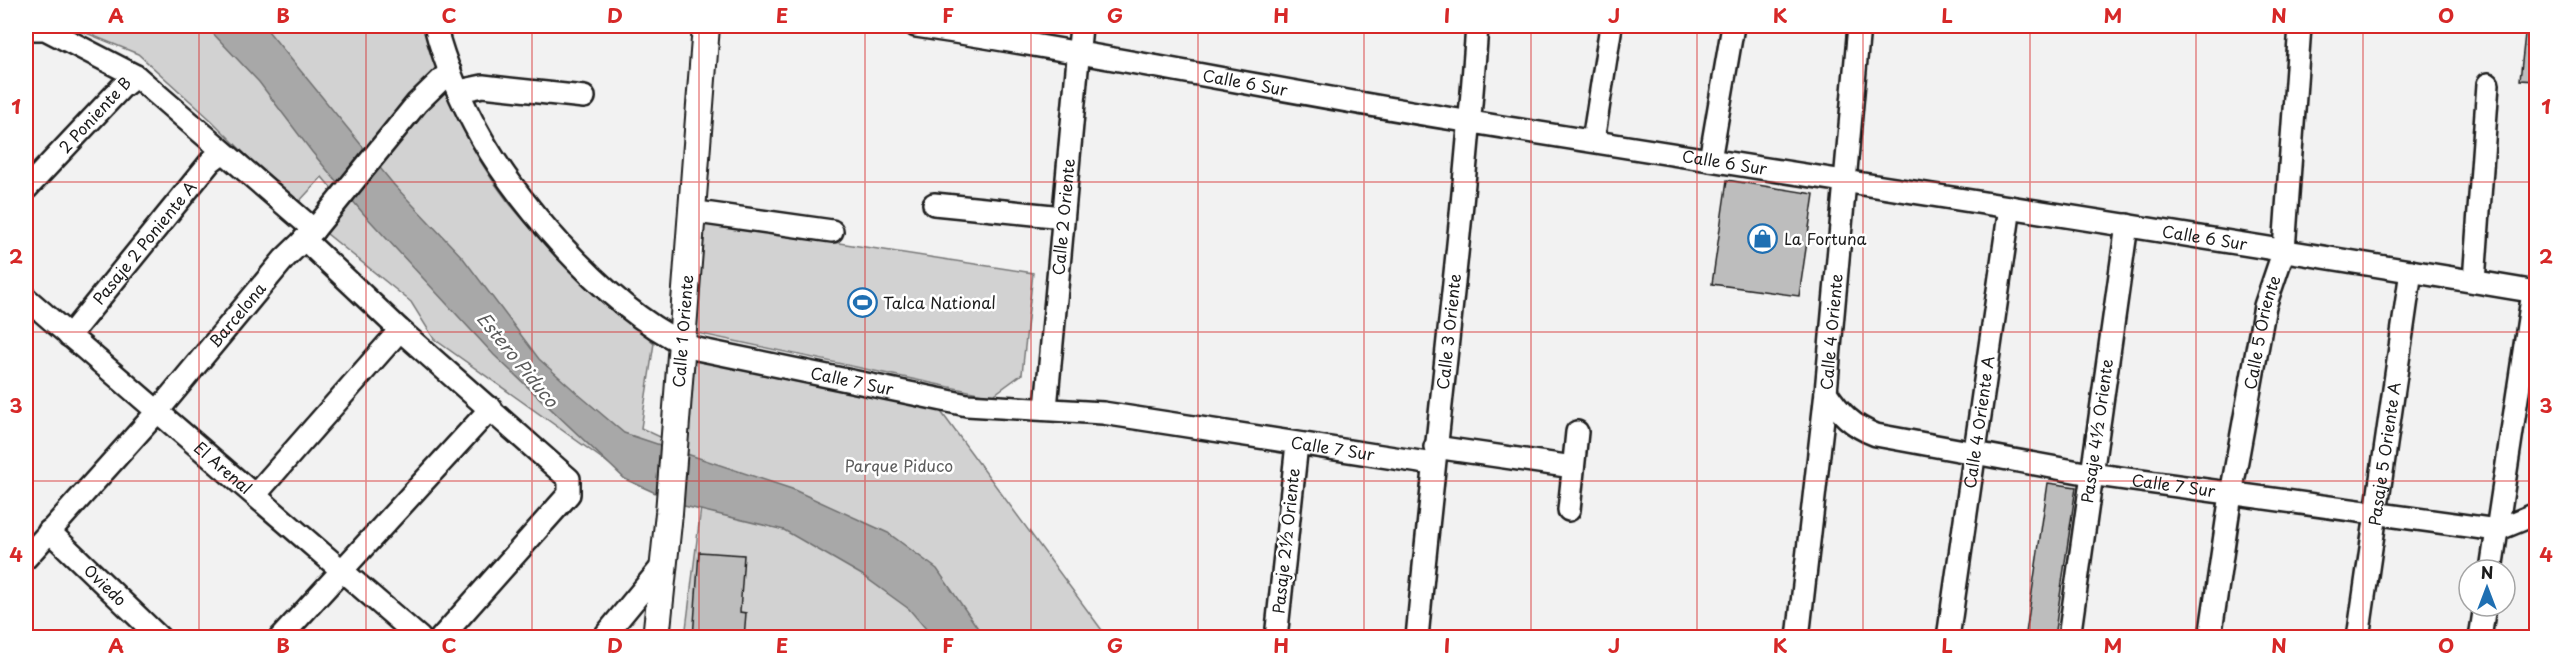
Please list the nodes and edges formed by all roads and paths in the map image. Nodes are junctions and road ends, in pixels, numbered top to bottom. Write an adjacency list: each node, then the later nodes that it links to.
1 (435, 26): 12 (street, Calle 7 Sur)
2 (706, 26): 25 (main road, Calle 1 Oriente)
3 (916, 26): 11 (street, Calle 6 Sur)
4 (1082, 26): 11 (street, Calle 2 Oriente)
5 (1477, 26): 17 (street, Calle 3 Oriente)
6 (1611, 26): 18 (street)
7 (1733, 26): 20 (street)
8 (1859, 26): 21 (street, Calle 4 Oriente)
9 (2300, 26): 30 (street, Calle 5 Oriente)
10 (26, 29): 13 (street, 2 Poniente B)
11 (1079, 52): 17 (street, Calle 6 Sur); 26 (street, Calle 2 Oriente)
12 (450, 71): 15 (street, Calle 7 Sur); 28 (street, Barcelona)
13 (136, 76): 19 (street); 22 (street, 2 Poniente B)
14 (2488, 84): 32 (street)
15 (459, 91): 16 (street); 37 (street, Calle 7 Sur)
16 (584, 97)
17 (1471, 122): 18 (street, Calle 6 Sur); 45 (street, Calle 3 Oriente)
18 (1593, 141): 20 (street, Calle 6 Sur)
19 (223, 152): 28 (street); 36 (street, Pasaje 2 Poniente A)
20 (1710, 159): 21 (street, Calle 6 Sur)
21 (1844, 181): 24 (street, Calle 6 Sur); 38 (street, Calle 4 Oriente)
22 (26, 189)
23 (934, 204): 26 (street)
24 (2010, 207): 27 (street, Calle 6 Sur); 44 (street, Calle 4 Oriente A)
25 (690, 211): 29 (street); 37 (main road, Calle 1 Oriente)
26 (1063, 217): 40 (street, Calle 2 Oriente)
27 (2127, 225): 30 (street, Calle 6 Sur); 47 (street, Pasaje 4½ Oriente)
28 (314, 228): 35 (street); 41 (street, Barcelona)
29 (832, 231)
30 (2284, 250): 31 (street, Calle 6 Sur); 48 (street, Calle 5 Oriente)
31 (2411, 271): 32 (street, Calle 6 Sur); 52 (street, Pasaje 5 Oriente A)
32 (2474, 281): 33 (street, Calle 6 Sur)
33 (2535, 292): 53 (street)
34 (26, 298): 36 (street, El Arenal)
35 (400, 330): 39 (street); 49 (street)
36 (69, 336): 41 (street, El Arenal)
37 (681, 344): 40 (street, Calle 7 Sur); 57 (main road, Calle 1 Oriente)
38 (1826, 392): 44 (street, Calle 7 Sur); 68 (street, Calle 4 Oriente)
39 (490, 408): 58 (street); 63 (street)
40 (1046, 408): 43 (street, Calle 7 Sur)
41 (157, 412): 49 (street, El Arenal); 54 (street, Barcelona)
42 (1576, 432): 46 (street)
43 (1297, 444): 45 (street, Calle 7 Sur); 66 (street, Pasaje 2½ Oriente)
44 (1974, 454): 47 (street, Calle 7 Sur); 69 (street, Calle 4 Oriente A)
45 (1434, 455): 46 (street, Calle 7 Sur); 67 (street, Calle 3 Oriente)
46 (1573, 467): 50 (street)
47 (2090, 474): 48 (street, Calle 7 Sur); 70 (street, Pasaje 4½ Oriente)
48 (2231, 494): 52 (street, Calle 7 Sur); 71 (street, Calle 5 Oriente)
49 (255, 495): 58 (street, El Arenal)
50 (1569, 510)
51 (2536, 514): 53 (street, Calle 7 Sur)
52 (2376, 515): 53 (street, Calle 7 Sur); 72 (street, Pasaje 5 Oriente A)
53 (2497, 530): 56 (street)
54 (49, 531): 55 (street, Barcelona); 60 (street, Oviedo)
55 (26, 558)
56 (2492, 558)
57 (664, 564): 64 (street); 65 (main road, Calle 1 Oriente)
58 (344, 570): 61 (street); 62 (street, El Arenal)
59 (2483, 618): 73 (street)
60 (160, 638)
61 (280, 638)
62 (420, 638)
63 (441, 638)
64 (603, 638)
65 (656, 638)
66 (1276, 638)
67 (1417, 638)
68 (1798, 638)
69 (1948, 638)
70 (2069, 638)
71 (2210, 638)
72 (2358, 638)
73 (2480, 638)

